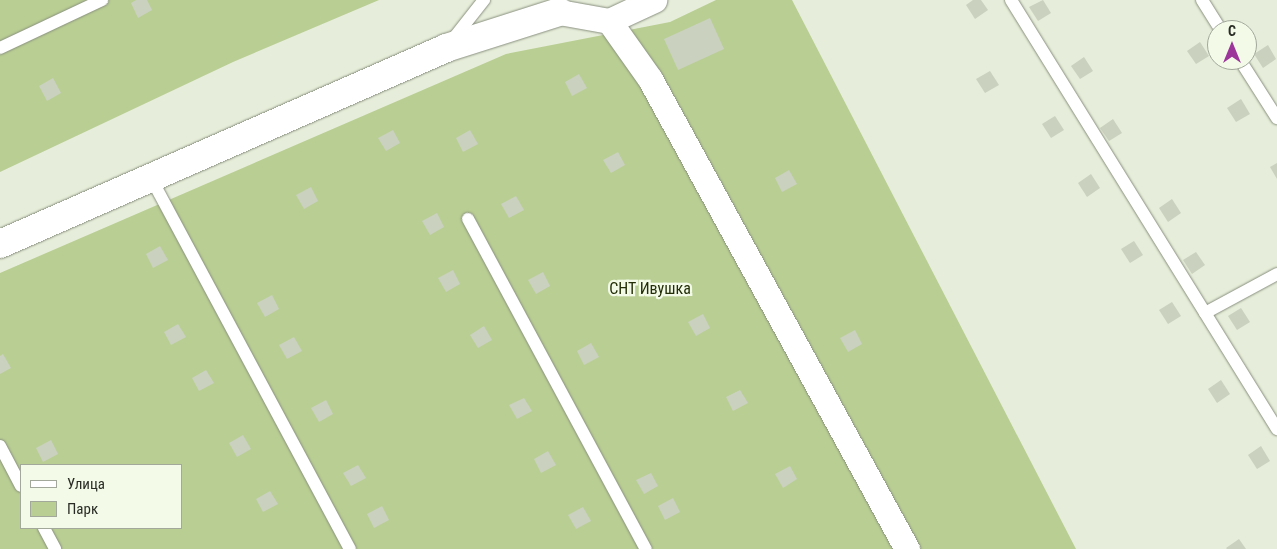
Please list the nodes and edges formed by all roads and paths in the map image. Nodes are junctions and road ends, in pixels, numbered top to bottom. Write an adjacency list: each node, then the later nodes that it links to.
1 (102, 0): 9 (lane)
2 (484, 0): 10 (lane)
3 (654, 0): 7 (street)
4 (1011, 0): 17 (lane)
5 (1202, 0): 8 (lane)
6 (559, 6): 7 (street); 10 (street)
7 (609, 20): 25 (street)
8 (1215, 20)
9 (0, 48)
10 (446, 48): 13 (street)
11 (1246, 70): 12 (lane)
12 (1277, 118)
13 (151, 178): 15 (street); 23 (lane)
14 (468, 219): 24 (lane)
15 (0, 244)
16 (1277, 274): 17 (lane)
17 (1205, 313): 18 (lane)
18 (1277, 429)
19 (0, 446): 20 (lane)
20 (20, 484)
21 (45, 529): 22 (lane)
22 (55, 549)
23 (350, 549)
24 (646, 549)
25 (907, 549)

